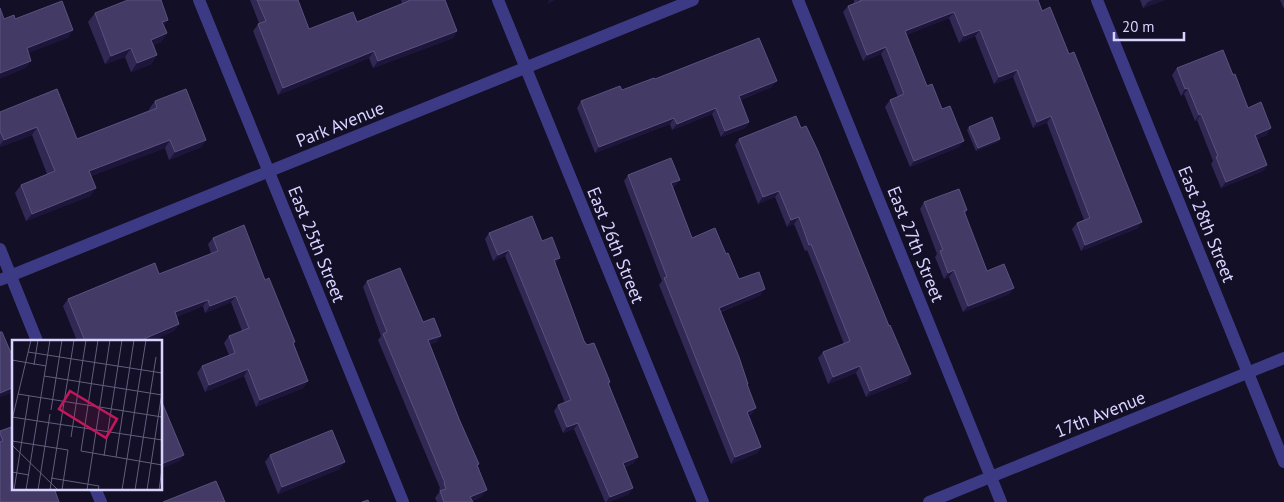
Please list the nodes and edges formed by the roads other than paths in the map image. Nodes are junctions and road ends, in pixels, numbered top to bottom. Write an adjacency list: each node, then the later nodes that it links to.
1 (199, 0): 7 (street, East 25th Street)
2 (498, 0): 6 (street, East 26th Street)
3 (693, 0): 6 (street, Park Avenue)
4 (798, 0): 14 (street, East 27th Street)
5 (1098, 0): 12 (street, East 28th Street)
6 (526, 68): 7 (street, Park Avenue); 18 (street, East 26th Street)
7 (269, 172): 9 (street, Park Avenue); 17 (street, East 25th Street)
8 (0, 249): 9 (street)
9 (5, 278): 10 (street)
10 (36, 340)
11 (1284, 358): 12 (street, 17th Avenue)
12 (1248, 373): 13 (street, East 28th Street); 14 (street, 17th Avenue)
13 (1284, 462)
14 (991, 477): 19 (street, 17th Avenue); 20 (street, East 27th Street)
15 (96, 490): 16 (street)
16 (101, 502)
17 (403, 502)
18 (702, 502)
19 (929, 502)
20 (1001, 502)

